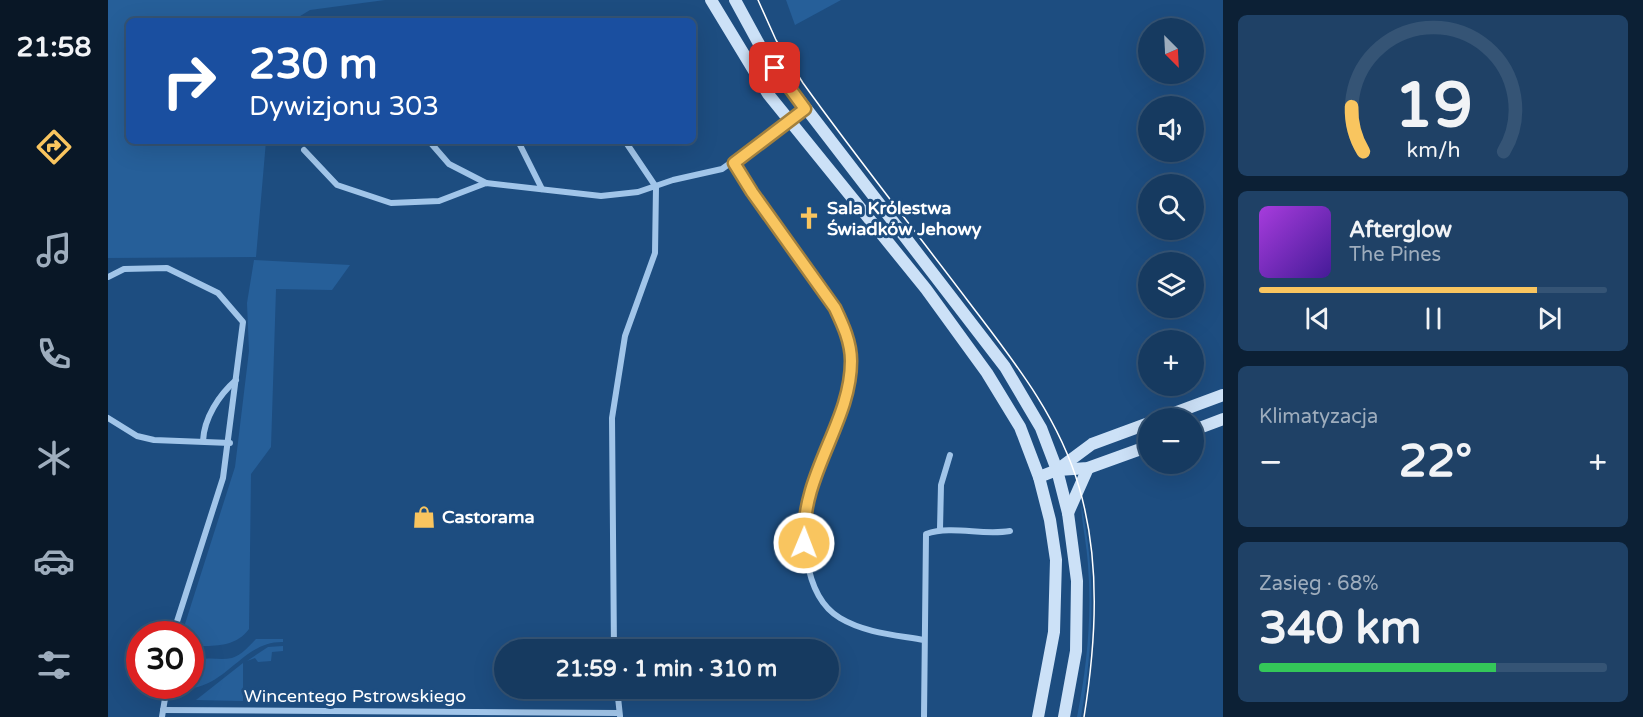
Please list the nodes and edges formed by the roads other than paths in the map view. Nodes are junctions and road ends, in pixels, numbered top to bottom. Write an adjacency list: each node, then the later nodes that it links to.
1 (711, 0): 4 (main road)
2 (735, 0): 3 (main road)
3 (805, 109): 4 (street); 26 (main road)
4 (789, 121): 9 (street); 27 (main road)
5 (432, 144): 10 (street)
6 (520, 144): 12 (street)
7 (627, 144): 11 (street)
8 (304, 150): 10 (street)
9 (734, 163): 11 (street); 33 (street)
10 (486, 183): 12 (street)
11 (656, 187): 12 (street); 32 (street)
12 (542, 189)
13 (108, 277): 14 (street)
14 (237, 380): 21 (street); 22 (street)
15 (1223, 395): 16 (main road)
16 (1188, 408)
17 (108, 418): 21 (street)
18 (1223, 419): 19 (main road)
19 (1204, 426)
20 (1138, 427): 26 (main road)
21 (203, 441): 22 (street)
22 (230, 443): 31 (street)
23 (1138, 450): 25 (main road)
24 (950, 456): 29 (street)
25 (1088, 468): 26 (main road); 28 (main road)
26 (1057, 470): 27 (main road); 28 (main road)
27 (1039, 477): 38 (main road)
28 (1068, 513): 39 (main road)
29 (940, 529): 30 (street); 33 (street)
30 (1010, 531)
31 (177, 621)
32 (614, 639)
33 (924, 640): 37 (street)
34 (618, 699): 36 (street, Wincentego Pstrowskiego)
35 (163, 713): 36 (street, Wincentego Pstrowskiego)
36 (620, 715)
37 (924, 717)
38 (1038, 717)
39 (1065, 717)

